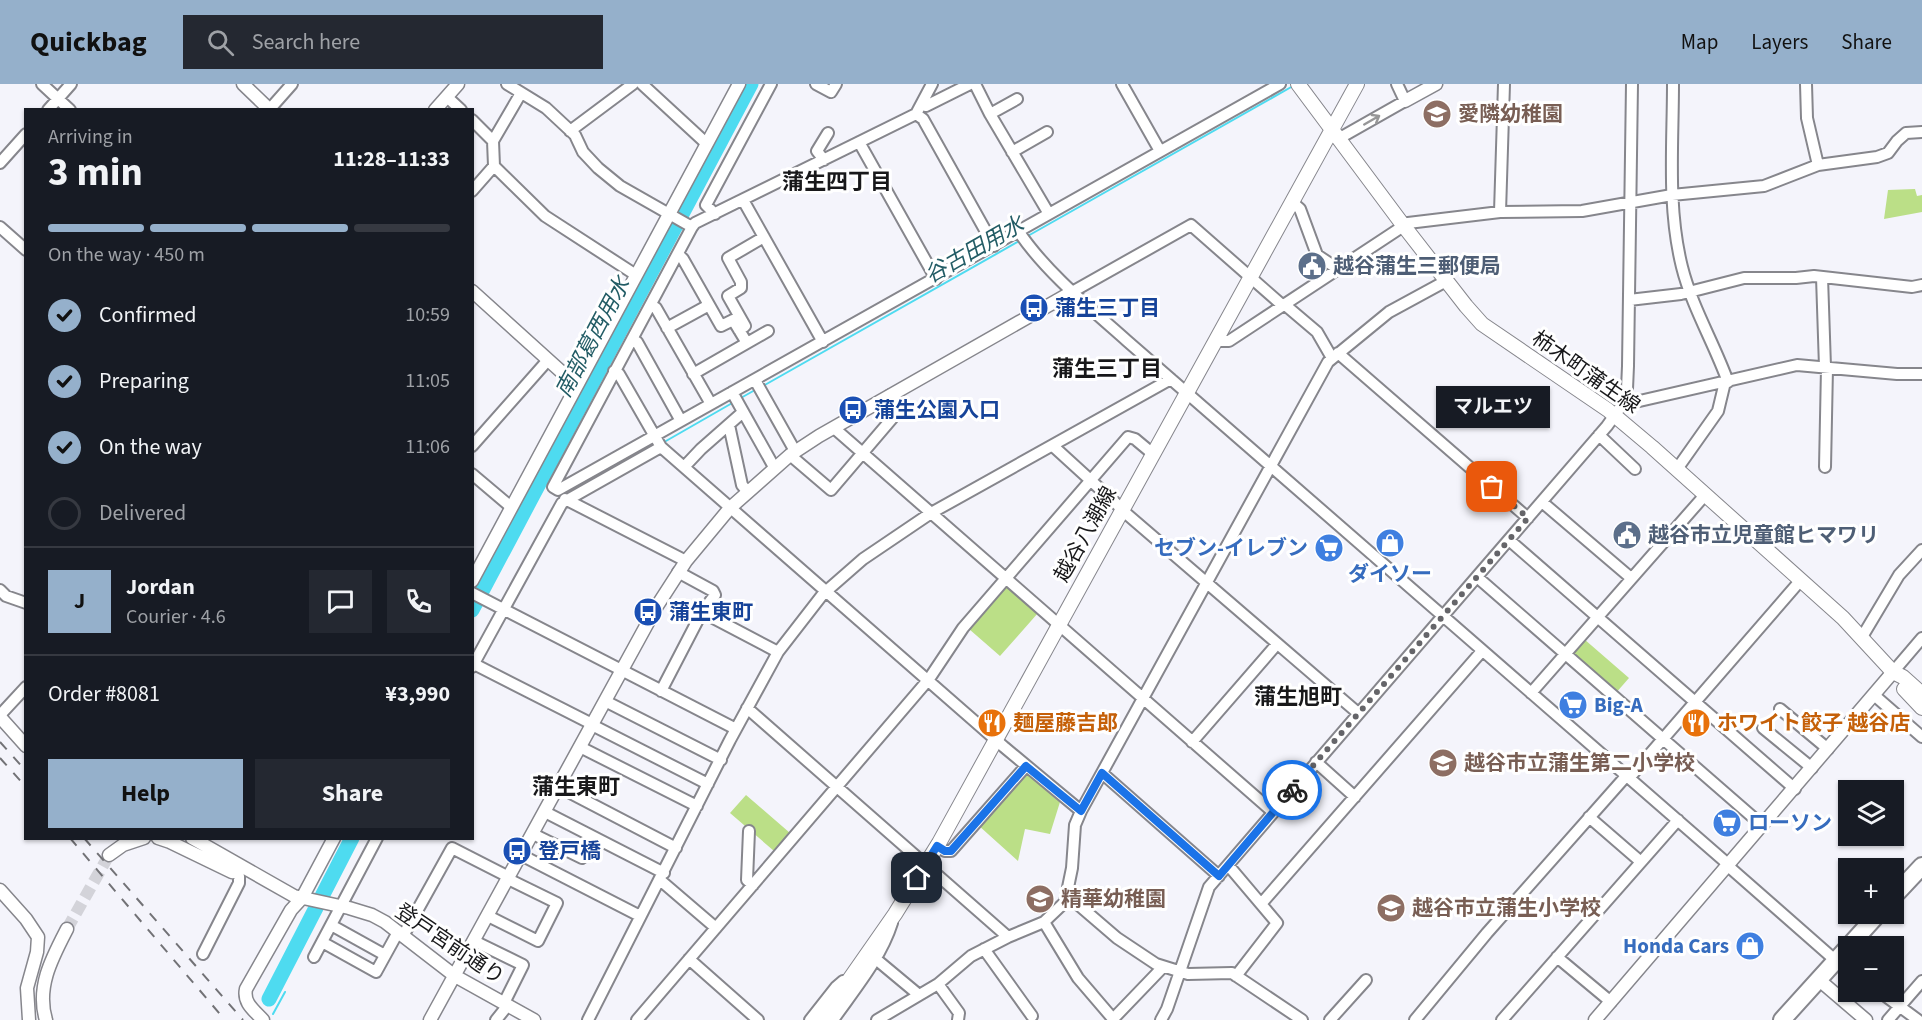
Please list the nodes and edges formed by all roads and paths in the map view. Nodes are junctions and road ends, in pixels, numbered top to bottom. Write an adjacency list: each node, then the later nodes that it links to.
1 (42, 84): 28 (street)
2 (71, 84): 28 (street)
3 (243, 84): 33 (street)
4 (292, 84): 34 (street)
5 (458, 84): 27 (street)
6 (507, 84): 26 (street)
7 (633, 84): 40 (street)
8 (642, 84): 48 (street)
9 (739, 84): 48 (street)
10 (771, 84): 61 (street)
11 (816, 84): 12 (street)
12 (836, 84)
13 (932, 84): 37 (street)
14 (970, 84): 37 (street)
15 (975, 84): 38 (street)
16 (1122, 84): 50 (street)
17 (1280, 84): 50 (street)
18 (1298, 84): 44 (main road, 柿木町蒲生線)
19 (1357, 84): 44 (main road, 越谷八潮線)
20 (1397, 84): 30 (street)
21 (1436, 84): 30 (street)
22 (1504, 84): 60 (street)
23 (1632, 84): 59 (street)
24 (1673, 84): 56 (street)
25 (1806, 84): 53 (street)
26 (521, 93): 40 (street); 46 (street)
27 (447, 97): 35 (street); 36 (street)
28 (58, 98): 31 (street); 32 (street)
29 (1017, 99): 38 (street)
30 (1405, 101): 44 (street, one-way to 30)
31 (50, 108)
32 (68, 108)
33 (269, 108)
34 (271, 108)
35 (437, 108)
36 (459, 108)
37 (919, 109): 47 (street); 69 (street)
38 (990, 114): 49 (street)
39 (474, 122): 46 (street)
40 (570, 131): 63 (street)
41 (1047, 132): 49 (street)
42 (1922, 132): 53 (street)
43 (828, 133): 51 (street)
44 (1335, 135): 58 (main road, 越谷八潮線); 64 (main road, 柿木町蒲生線)
45 (24, 137): 52 (street)
46 (494, 141): 54 (street)
47 (859, 142): 51 (street); 76 (street)
48 (707, 144): 63 (street)
49 (1012, 152): 62 (street)
50 (1161, 152): 62 (street)
51 (824, 160): 57 (street)
52 (0, 163)
53 (1818, 165): 56 (street)
54 (494, 166): 55 (street); 73 (street)
55 (474, 189)
56 (1672, 195): 59 (street); 80 (street)
57 (743, 200): 61 (street); 68 (street)
58 (1292, 202): 72 (street); 75 (main road, 越谷八潮線)
59 (1630, 203): 60 (street); 82 (street)
60 (1500, 212): 64 (street)
61 (715, 214): 65 (street)
62 (1049, 214): 67 (street)
63 (670, 215): 65 (street); 73 (street)
64 (1403, 225): 72 (street); 77 (main road, 柿木町蒲生線)
65 (691, 226): 71 (street)
66 (0, 227): 70 (street)
67 (1019, 232): 69 (street); 79 (street)
68 (764, 237): 87 (street); 91 (street)
69 (994, 246): 76 (street)
70 (24, 248)
71 (678, 254): 83 (street); 85 (street)
72 (1338, 269): 84 (street)
73 (636, 275): 102 (street)
74 (1822, 277): 78 (street); 80 (street); 95 (street)
75 (1251, 278): 79 (street); 84 (street); 90 (main road, 越谷八潮線)
76 (936, 279): 91 (street)
77 (1446, 281): 93 (street); 107 (main road, 柿木町蒲生線)
78 (1922, 285)
79 (1072, 292): 100 (street); 105 (street)
80 (1689, 292): 82 (street); 101 (street)
81 (474, 293): 94 (street)
82 (1629, 300): 107 (street)
83 (651, 304): 86 (street); 89 (street)
84 (1283, 304): 90 (street); 93 (street)
85 (709, 305): 86 (street); 87 (street)
86 (668, 328): 97 (street)
87 (739, 330): 92 (street)
88 (768, 331): 92 (street)
89 (632, 339): 96 (street); 109 (street)
90 (1217, 339): 104 (main road, 越谷八潮線)
91 (823, 342): 99 (street)
92 (747, 343): 97 (street)
93 (1335, 356): 120 (street); 136 (street)
94 (548, 360): 102 (street); 114 (street)
95 (1826, 368): 98 (street); 101 (street); 123 (street)
96 (614, 371): 113 (street); 113 (street)
97 (693, 374): 106 (street)
98 (1922, 374)
99 (755, 380): 103 (street); 117 (street)
100 (1171, 380): 104 (street); 115 (street)
101 (1727, 382): 107 (street); 125 (street)
102 (576, 385): 132 (street)
103 (732, 392): 106 (street); 108 (street)
104 (1187, 393): 119 (main road, 越谷八潮線); 120 (street)
105 (890, 396): 111 (street); 118 (street)
106 (711, 404): 109 (street)
107 (1618, 410): 112 (street); 125 (main road, 柿木町蒲生線)
108 (743, 412): 110 (street); 122 (street)
109 (681, 421): 113 (street)
110 (729, 425): 121 (street); 128 (street)
111 (834, 428): 117 (street); 118 (street)
112 (1599, 435): 124 (street); 131 (street)
113 (654, 436): 116 (street)
114 (474, 444)
115 (1053, 446): 127 (street); 135 (street)
116 (661, 447): 121 (street); 130 (street)
117 (793, 453): 118 (street); 122 (street)
118 (862, 454): 135 (street)
119 (1153, 454): 127 (street); 134 (main road, 越谷八潮線)
120 (1270, 466): 146 (street); 153 (street)
121 (684, 467): 133 (street)
122 (774, 467): 128 (street)
123 (1826, 467)
124 (1635, 469)
125 (1677, 469): 129 (main road, 柿木町蒲生線)
126 (474, 476): 132 (street)
127 (1091, 480): 134 (street); 144 (street)
128 (747, 491): 133 (street)
129 (1705, 495): 143 (street); 145 (main road, 柿木町蒲生線)
130 (565, 499): 139 (street); 151 (street)
131 (1542, 502): 136 (street); 143 (street)
132 (511, 507): 141 (street)
133 (730, 508): 139 (street); 148 (street)
134 (1122, 510): 146 (street); 155 (main road, 越谷八潮線)
135 (931, 513): 144 (street); 148 (street)
136 (1528, 518): 137 (street)
137 (1509, 540): 142 (street); 154 (street)
138 (1922, 550): 156 (street)
139 (686, 561): 140 (street)
140 (678, 572): 152 (street); 165 (street)
141 (474, 577)
142 (1477, 577): 153 (street); 161 (street)
143 (1631, 578): 154 (street)
144 (1005, 579): 155 (street); 166 (street)
145 (1800, 581): 156 (main road, 柿木町蒲生線); 174 (street)
146 (1207, 582): 158 (street); 172 (street)
147 (0, 590): 150 (street)
148 (826, 591): 160 (street); 166 (street)
149 (474, 594): 151 (street)
150 (24, 602)
151 (504, 609): 162 (street); 165 (street)
152 (702, 612): 160 (street); 168 (street)
153 (1443, 615): 159 (street); 178 (street)
154 (1598, 617): 161 (street); 174 (street)
155 (1059, 625): 172 (street); 184 (main road, 越谷八潮線)
156 (1862, 637): 164 (main road, 柿木町蒲生線)
157 (1922, 638): 164 (street)
158 (1277, 644): 178 (street); 186 (street)
159 (1482, 651): 169 (street); 200 (street)
160 (778, 652): 175 (street)
161 (1566, 654): 169 (street); 185 (street)
162 (474, 663)
163 (474, 666): 180 (street)
164 (1889, 668): 170 (main road); 171 (street); 177 (main road, 柿木町蒲生線)
165 (622, 670): 168 (street); 173 (street)
166 (929, 679): 184 (street); 198 (street)
167 (24, 689): 179 (street)
168 (661, 691): 182 (street)
169 (1531, 693): 195 (street)
170 (1922, 694)
171 (1874, 695): 183 (street); 189 (street)
172 (1144, 698): 186 (street); 194 (street)
173 (605, 701): 180 (street); 190 (street)
174 (1695, 702): 185 (street); 199 (street)
175 (747, 708): 182 (street); 198 (street)
176 (1780, 708): 189 (street)
177 (1922, 708)
178 (1358, 713): 191 (street)
179 (0, 716): 187 (street)
180 (592, 725): 188 (street); 196 (street)
181 (1763, 728): 193 (street)
182 (736, 729): 190 (street)
183 (1922, 737)
184 (996, 739): 192 (street); 216 (main road, 越谷八潮線)
185 (1664, 739): 195 (street); 207 (street)
186 (1192, 742): 204 (street)
187 (24, 745)
188 (580, 747): 197 (street); 201 (street)
189 (1828, 750): 193 (street)
190 (721, 760): 196 (street)
191 (1316, 762): 200 (street); 204 (street)
192 (1026, 766): 202 (street); 216 (street)
193 (1812, 768): 199 (street)
194 (1102, 773): 202 (street); 227 (street)
195 (1629, 776): 205 (street); 206 (street)
196 (708, 784): 201 (street)
197 (559, 787): 203 (street); 217 (street)
198 (837, 787): 221 (street); 229 (street)
199 (1795, 789): 207 (street)
200 (1355, 797): 234 (street)
201 (697, 806): 217 (street)
202 (1081, 811): 232 (street)
203 (545, 812): 209 (street); 210 (street)
204 (1273, 812): 222 (street)
205 (1589, 817): 220 (street); 290 (street)
206 (1678, 820): 220 (street); 223 (street)
207 (1763, 826): 223 (street)
208 (749, 831): 229 (street)
209 (533, 834): 210 (street); 219 (street)
210 (593, 837): 226 (street)
211 (138, 840): 218 (street)
212 (164, 840): 225 (street)
213 (195, 840): 225 (street)
214 (333, 840): 233 (street)
215 (376, 840): 235 (street)
216 (937, 846): 221 (main road, 越谷八潮線)
217 (676, 848): 226 (street)
218 (109, 855)
219 (521, 855): 228 (street); 237 (street)
220 (1641, 862): 253 (street)
221 (926, 864): 245 (street); 251 (main road, 越谷八潮線)
222 (1228, 865): 227 (street); 234 (street)
223 (1729, 866): 255 (street); 267 (street)
224 (1922, 866): 230 (main road)
225 (236, 868): 233 (street); 249 (street)
226 (662, 876): 237 (street); 241 (street)
227 (1219, 876): 258 (street)
228 (508, 878): 236 (street); 236 (street); 243 (street)
229 (753, 885): 241 (street)
230 (1904, 885)
231 (0, 890): 273 (street)
232 (1067, 895): 238 (street); 257 (street)
233 (305, 898): 235 (street); 275 (street)
234 (1261, 904): 260 (street)
235 (341, 906): 240 (street); 243 (street, 登戸宮前通り)
236 (488, 916): 246 (street)
237 (640, 916): 279 (street)
238 (1044, 922): 245 (street); 272 (street)
239 (1870, 924): 244 (main road)
240 (331, 925): 247 (street); 250 (street)
241 (716, 928): 254 (street)
242 (67, 929): 274 (street)
243 (400, 934): 250 (street); 259 (street, 登戸宮前通り)
244 (1860, 936)
245 (1008, 937): 248 (street)
246 (474, 941): 259 (street); 269 (street)
247 (322, 942): 250 (street); 252 (street)
248 (984, 949): 265 (street); 271 (street)
249 (203, 954)
250 (385, 955)
251 (872, 955): 261 (main road, 越谷八潮線); 266 (street); 284 (street)
252 (314, 957)
253 (1557, 957): 267 (street); 291 (street)
254 (689, 959): 280 (street); 281 (street)
255 (1838, 959)
256 (1838, 963): 262 (main road)
257 (1163, 967): 258 (street); 272 (street)
258 (1180, 973): 260 (street); 287 (street)
259 (455, 976): 269 (street, 登戸宮前通り); 276 (street)
260 (1236, 976): 288 (street)
261 (852, 978): 282 (street); 283 (main road, 越谷八潮線)
262 (1818, 979): 293 (main road); 294 (street)
263 (1366, 980): 289 (street)
264 (1922, 981): 270 (street)
265 (938, 984): 266 (street); 286 (street)
266 (919, 995): 285 (street)
267 (1611, 1002): 292 (street)
268 (1894, 1002): 270 (street)
269 (506, 1004): 277 (street); 278 (street, 登戸宮前通り)
270 (1900, 1006): 295 (street); 296 (street)
271 (1032, 1016)
272 (1109, 1018)
273 (29, 1020)
274 (46, 1020)
275 (262, 1020)
276 (430, 1020)
277 (496, 1020)
278 (534, 1020)
279 (588, 1020)
280 (637, 1020)
281 (758, 1020)
282 (810, 1020)
283 (821, 1020)
284 (833, 1020)
285 (877, 1020)
286 (958, 1020)
287 (1161, 1020)
288 (1302, 1020)
289 (1330, 1020)
290 (1414, 1020)
291 (1502, 1020)
292 (1595, 1020)
293 (1782, 1020)
294 (1866, 1020)
295 (1888, 1020)
296 (1918, 1020)

